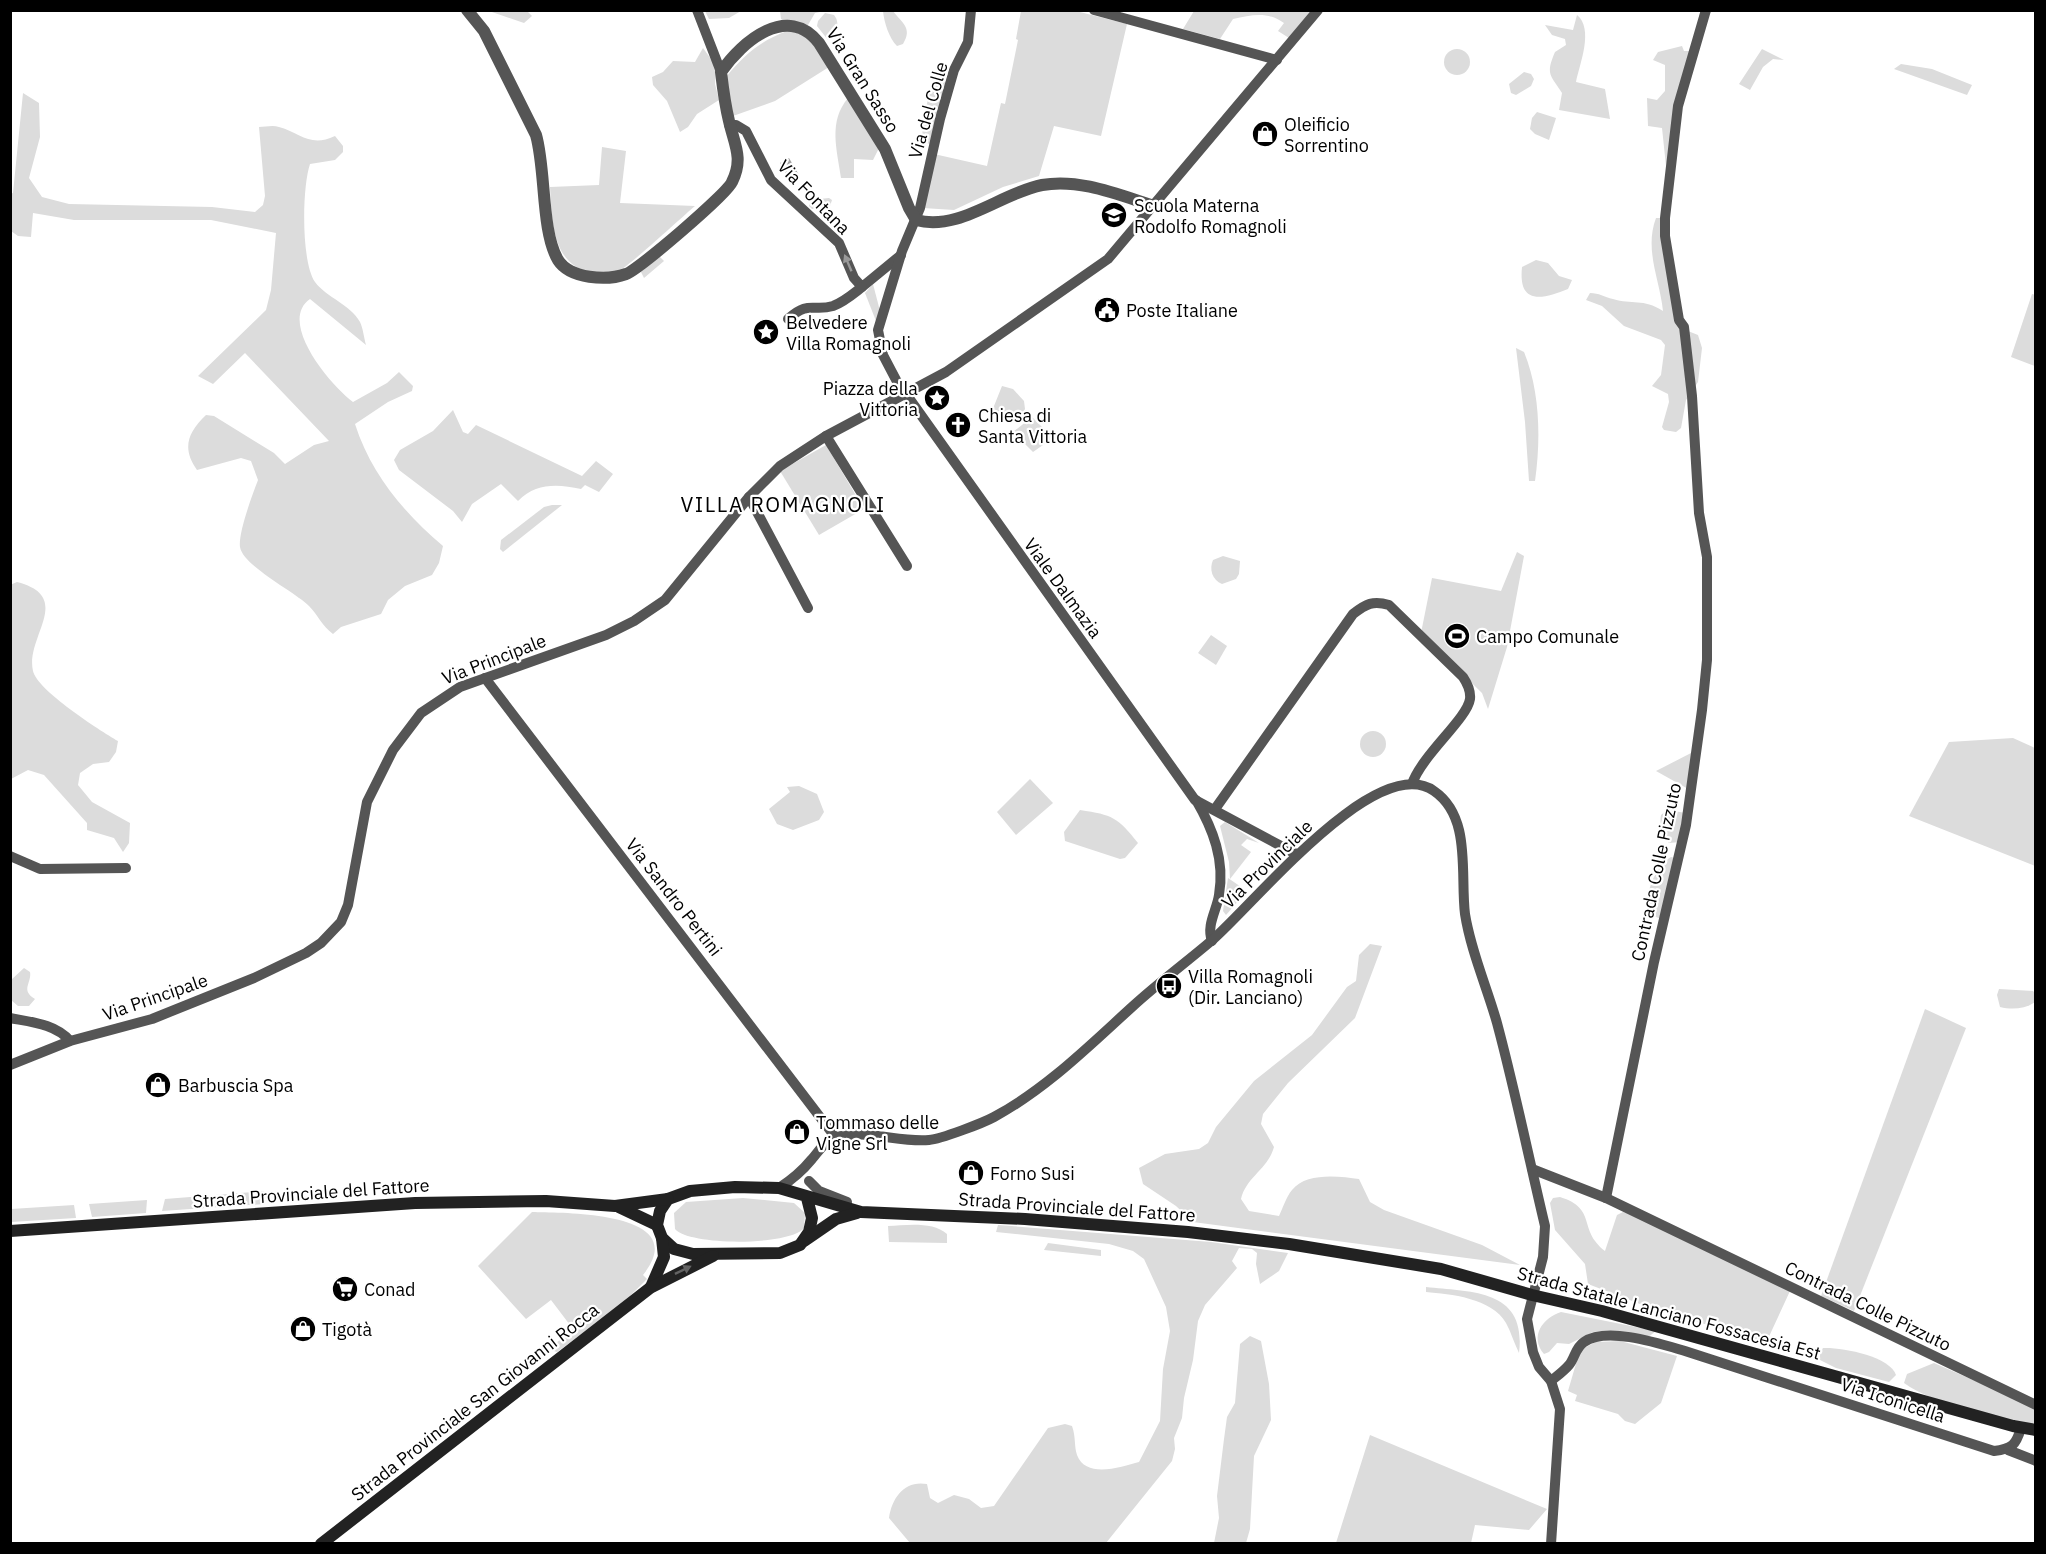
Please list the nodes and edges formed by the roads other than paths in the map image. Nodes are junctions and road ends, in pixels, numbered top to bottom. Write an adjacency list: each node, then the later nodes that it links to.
1 (467, 10): 9 (street)
2 (697, 10): 8 (street)
3 (971, 10): 11 (street, Via del Colle)
4 (1094, 10): 7 (street)
5 (1318, 10): 7 (street, Via Principale)
6 (1706, 10): 37 (street, Contrada Colle Pizzuto)
7 (1277, 60): 10 (street, Via Principale)
8 (721, 72): 9 (street); 11 (street, Via Gran Sasso)
9 (729, 125): 13 (street, Via Fontana, one-way to 9)
10 (1154, 206): 11 (street); 15 (street, Via Principale)
11 (916, 220): 12 (street)
12 (901, 254): 13 (street); 15 (street)
13 (862, 287): 14 (street)
14 (788, 319)
15 (905, 395): 16 (street, Via Principale); 22 (street, Viale Dalmazia)
16 (826, 436): 17 (street, Via Principale); 18 (street)
17 (749, 497): 19 (street); 20 (street, Via Principale)
18 (907, 566)
19 (808, 608)
20 (485, 678): 29 (street, Via Principale); 31 (street, Via Sandro Pertini)
21 (1412, 784): 23 (street); 24 (street, Via Provinciale); 33 (street)
22 (1195, 800): 23 (street); 27 (street, Viale Dalmazia)
23 (1215, 809): 24 (street)
24 (1296, 854): 27 (street, Via Provinciale)
25 (10, 856): 26 (street)
26 (126, 868)
27 (1212, 940): 31 (street, Via Provinciale)
28 (10, 1018): 29 (street)
29 (70, 1041): 30 (street, Via Principale)
30 (10, 1065)
31 (836, 1138): 32 (street)
32 (812, 1160): 34 (street); 35 (street)
33 (1532, 1169): 37 (street); 49 (street)
34 (809, 1181): 36 (street); 41 (street)
35 (779, 1188): 36 (main road, Strada Provinciale del Fattore); 38 (main road, Strada Provinciale del Fattore)
36 (807, 1198): 40 (main road, Strada Provinciale del Fattore); 46 (main road)
37 (1606, 1198): 51 (street, Contrada Colle Pizzuto)
38 (668, 1199): 39 (main road, Strada Provinciale del Fattore); 42 (main road)
39 (615, 1206): 42 (main road, Strada Provinciale del Fattore); 43 (main road, Strada Provinciale del Fattore)
40 (861, 1212): 41 (main road, Strada Provinciale del Fattore); 46 (main road, Strada Provinciale del Fattore)
41 (882, 1214): 45 (main road, Strada Provinciale del Fattore)
42 (657, 1225): 44 (main road)
43 (10, 1231)
44 (662, 1238): 47 (main road, Strada Provinciale del Fattore); 48 (main road, Strada Provinciale San Giovanni Rocca)
45 (1289, 1244): 49 (main road, Strada Statale Lanciano Fossacesia Est)
46 (800, 1245): 47 (main road, Strada Provinciale del Fattore)
47 (718, 1254): 48 (main road, Strada Provinciale San Giovanni Rocca, one-way to 47)
48 (650, 1288): 56 (main road, Strada Provinciale San Giovanni Rocca)
49 (1532, 1295): 50 (street); 52 (main road, Strada Statale Lanciano Fossacesia Est)
50 (1551, 1381): 54 (street, Via Iconicella); 57 (street)
51 (2036, 1405)
52 (2021, 1428): 53 (main road, Strada Statale Lanciano Fossacesia Est); 54 (street)
53 (2036, 1430)
54 (2008, 1450): 55 (street, Via Iconicella)
55 (2036, 1461)
56 (321, 1544)
57 (1551, 1544)

